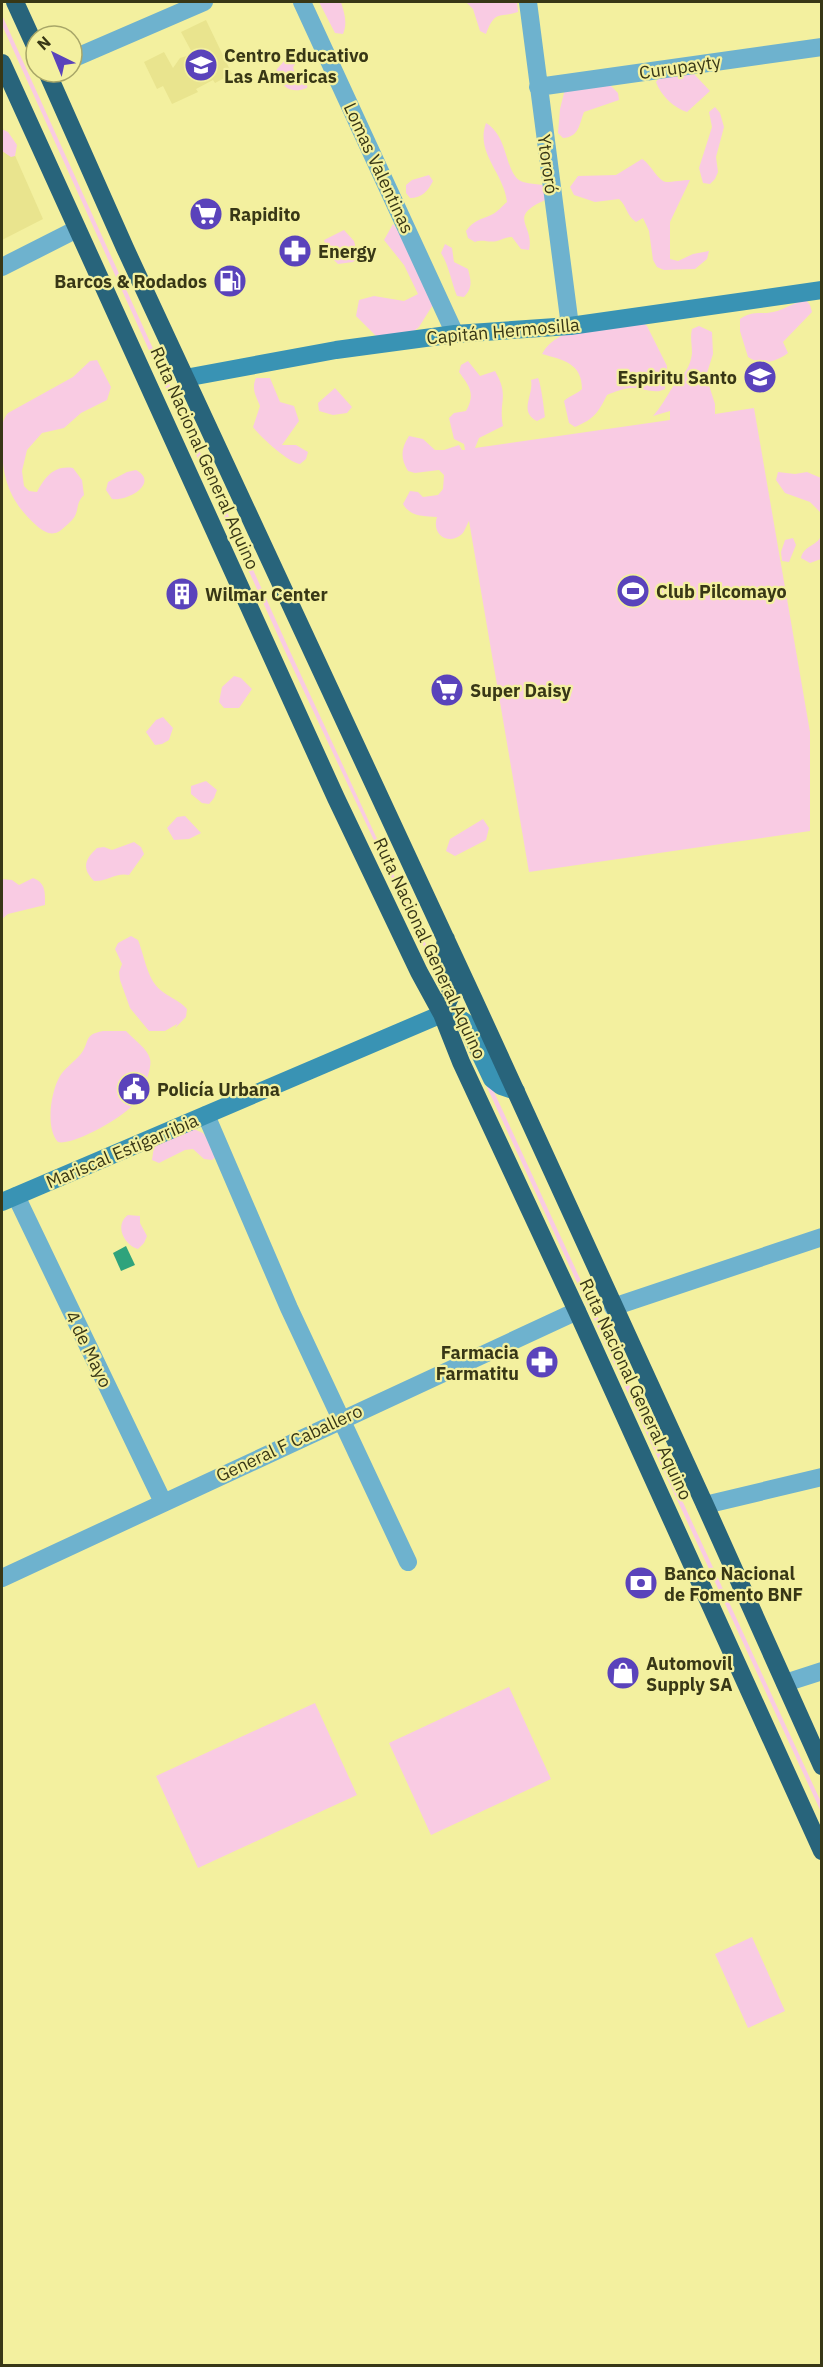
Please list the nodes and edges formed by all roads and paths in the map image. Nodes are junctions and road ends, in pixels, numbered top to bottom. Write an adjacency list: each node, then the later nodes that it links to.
1 (15, 2): 5 (highway)
2 (204, 2): 7 (street)
3 (302, 2): 15 (street, Lomas Valentinas)
4 (528, 2): 10 (street, Ytororó)
5 (25, 24)
6 (822, 47): 10 (street, Curupayty)
7 (84, 54)
8 (2, 63): 11 (highway, Ruta Nacional General Aquino)
9 (52, 84): 16 (highway, Ruta Nacional General Aquino)
10 (538, 87): 14 (street, Ytororó)
11 (76, 229): 12 (street); 18 (highway, Ruta Nacional General Aquino)
12 (2, 267)
13 (822, 290): 14 (street, Capitán Hermosilla)
14 (570, 326): 15 (street, Capitán Hermosilla)
15 (455, 334): 16 (street, Capitán Hermosilla)
16 (185, 378): 17 (highway, Ruta Nacional General Aquino)
17 (446, 939): 18 (highway); 19 (highway, Ruta Nacional General Aquino)
18 (442, 1014): 19 (street); 20 (street, Mariscal Estigarribia); 24 (highway, Ruta Nacional General Aquino)
19 (516, 1091): 23 (highway, Ruta Nacional General Aquino)
20 (206, 1115): 21 (street, Mariscal Estigarribia); 25 (street)
21 (9, 1199): 27 (street, 4 de Mayo)
22 (822, 1237): 23 (street)
23 (613, 1307): 28 (highway, Ruta Nacional General Aquino)
24 (577, 1311): 25 (street, General F Caballero); 34 (highway, Ruta Nacional General Aquino)
25 (341, 1419): 27 (street, General F Caballero); 29 (street)
26 (822, 1477): 28 (street)
27 (163, 1502): 30 (street, General F Caballero)
28 (705, 1505): 32 (highway, Ruta Nacional General Aquino)
29 (408, 1562)
30 (2, 1578)
31 (822, 1671): 32 (street)
32 (785, 1683): 33 (highway, Ruta Nacional General Aquino)
33 (822, 1766)
34 (822, 1851)

